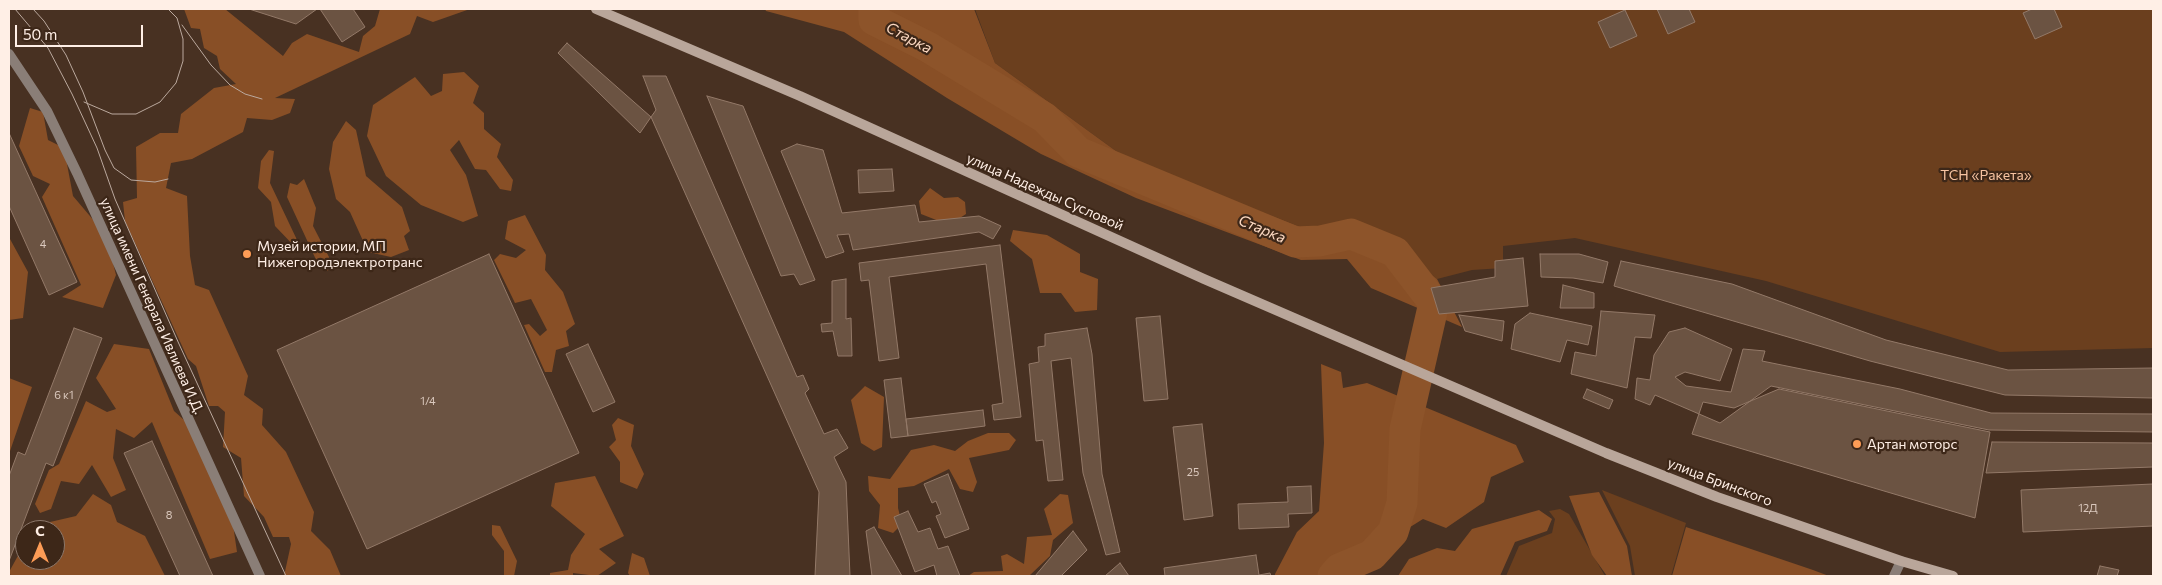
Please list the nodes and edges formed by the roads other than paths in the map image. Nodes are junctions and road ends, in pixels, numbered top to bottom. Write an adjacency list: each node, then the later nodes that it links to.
1 (596, 9): 3 (main road, улица Надежды Сусловой)
2 (9, 54): 5 (street, улица имени Генерала Ивлиева И.Д.)
3 (1482, 401): 4 (main road, улица Бринского)
4 (1901, 561): 6 (street); 7 (main road, улица Бринского)
5 (260, 576)
6 (1894, 576)
7 (1953, 576)

